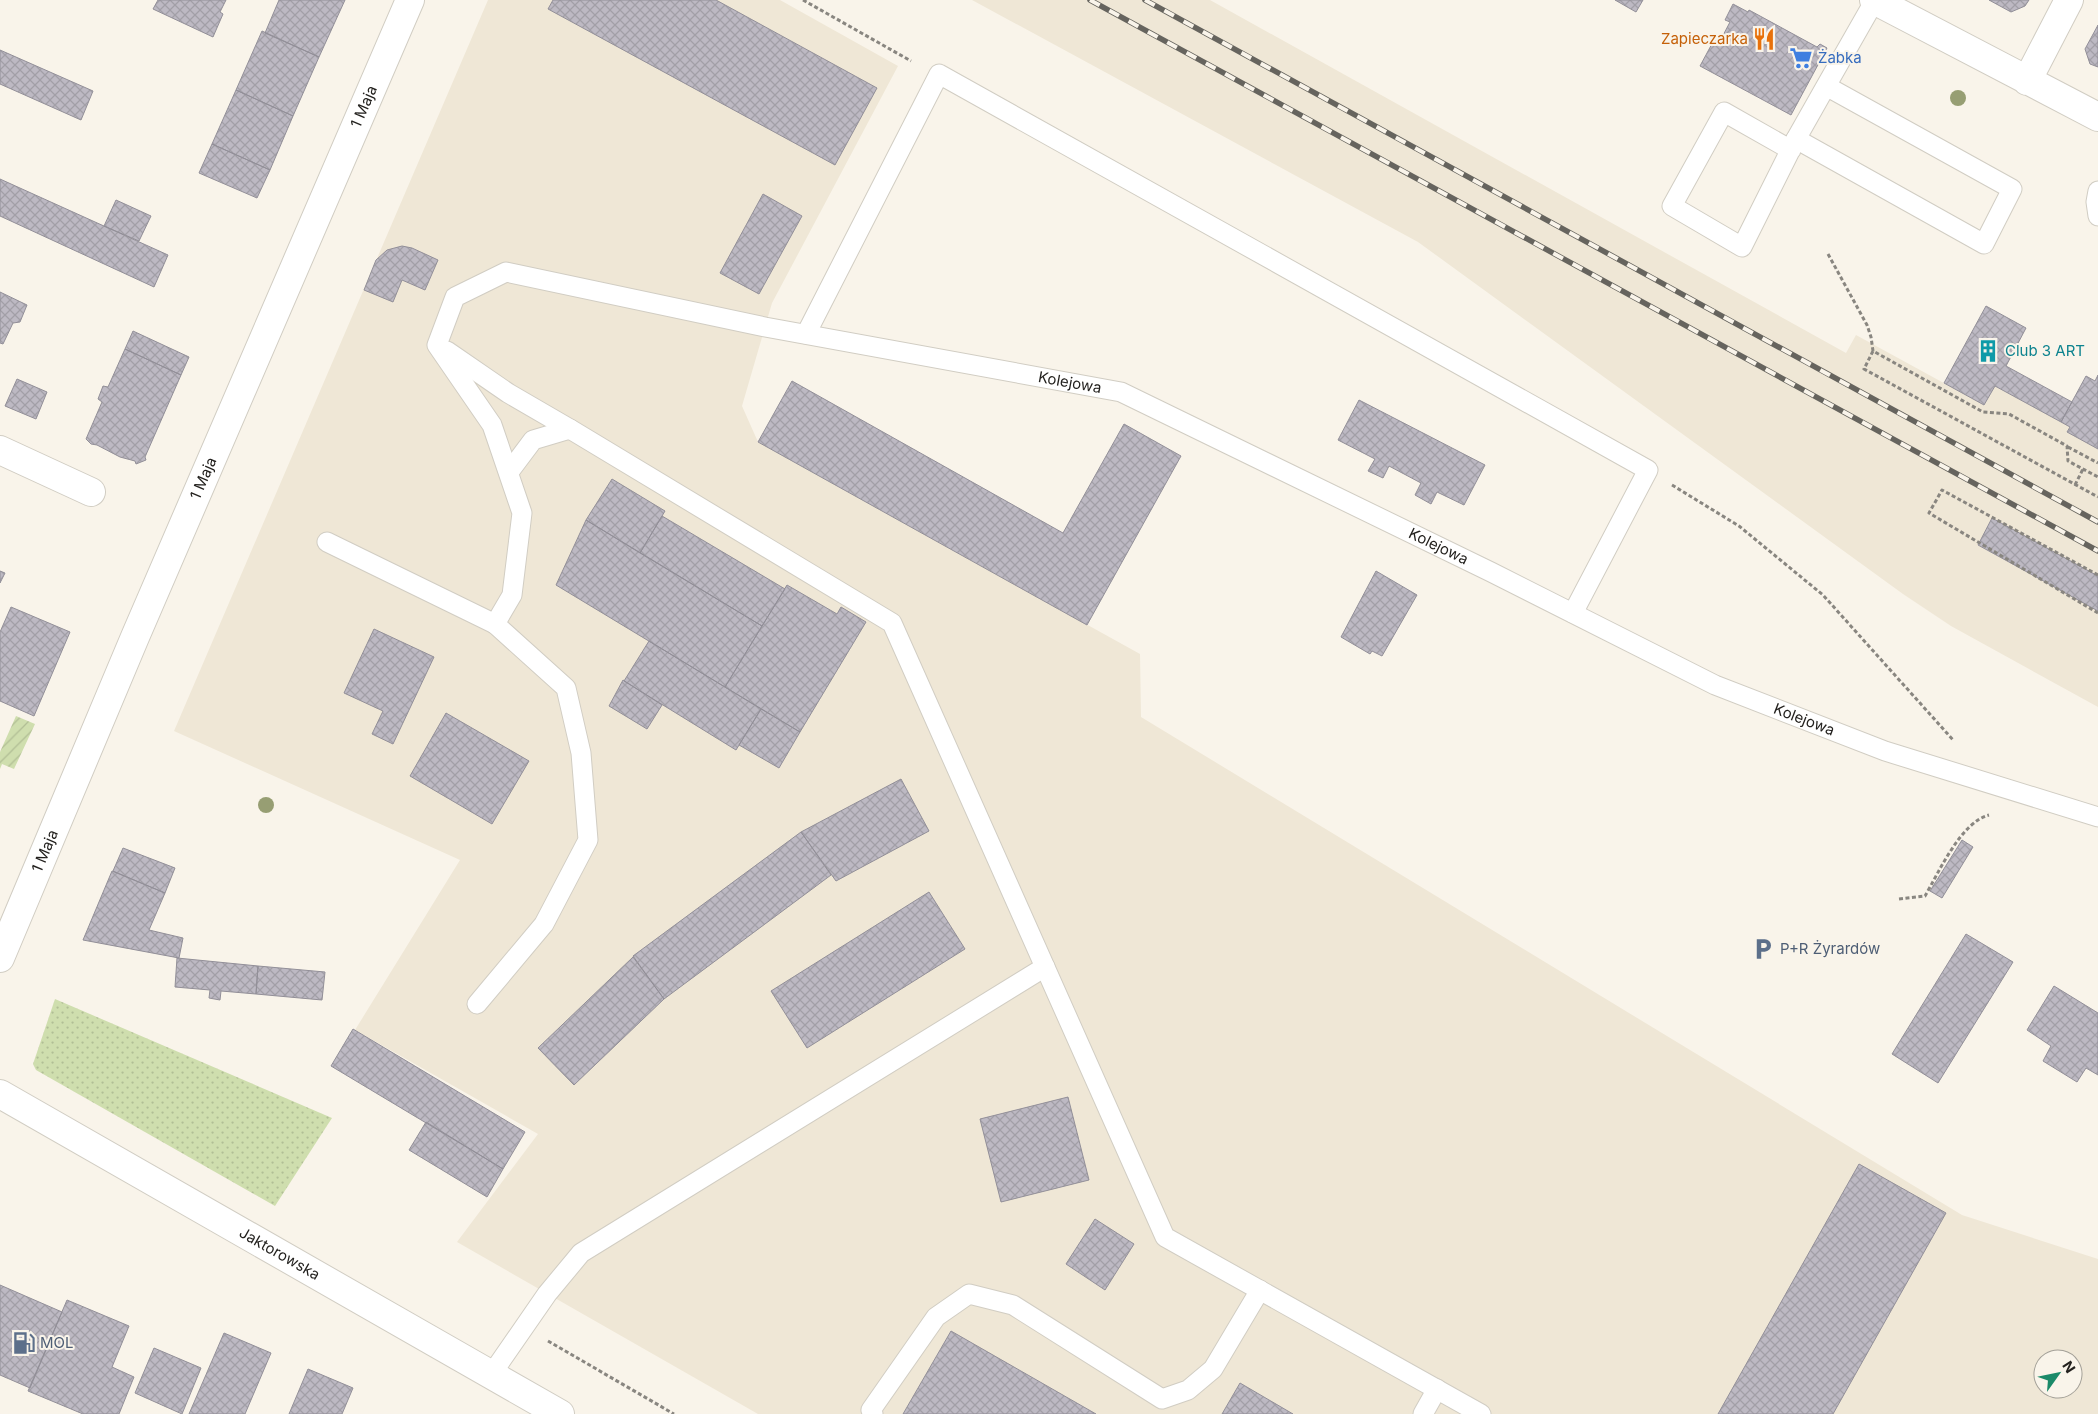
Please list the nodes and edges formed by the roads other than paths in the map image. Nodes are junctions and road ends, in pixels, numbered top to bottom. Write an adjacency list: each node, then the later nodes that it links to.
1 (410, 0): 20 (street, 1 Maja)
2 (1874, 0): 4 (street); 5 (lane)
3 (2069, 0): 4 (street)
4 (2027, 81): 6 (street)
5 (1826, 86): 7 (lane); 7 (lane)
6 (2098, 117)
7 (1794, 145): 7 (lane)
8 (2098, 191): 9 (lane)
9 (2098, 216)
10 (806, 334): 11 (lane, Kolejowa); 17 (lane, Kolejowa); 17 (lane)
11 (437, 345): 12 (lane); 14 (lane)
12 (570, 429): 14 (lane); 21 (lane)
13 (0, 450): 15 (street)
14 (508, 472): 18 (lane)
15 (91, 492)
16 (327, 542): 18 (lane)
17 (1573, 613): 19 (lane, Kolejowa)
18 (495, 624): 22 (lane)
19 (2098, 817)
20 (0, 958)
21 (1045, 967): 24 (lane); 25 (lane)
22 (477, 1004)
23 (0, 1094): 25 (street, Jaktorowska)
24 (1260, 1290): 26 (lane); 28 (lane)
25 (491, 1375): 27 (street, Jaktorowska)
26 (1437, 1389): 29 (lane); 30 (lane)
27 (560, 1414)
28 (873, 1414)
29 (1422, 1414)
30 (1481, 1414)

